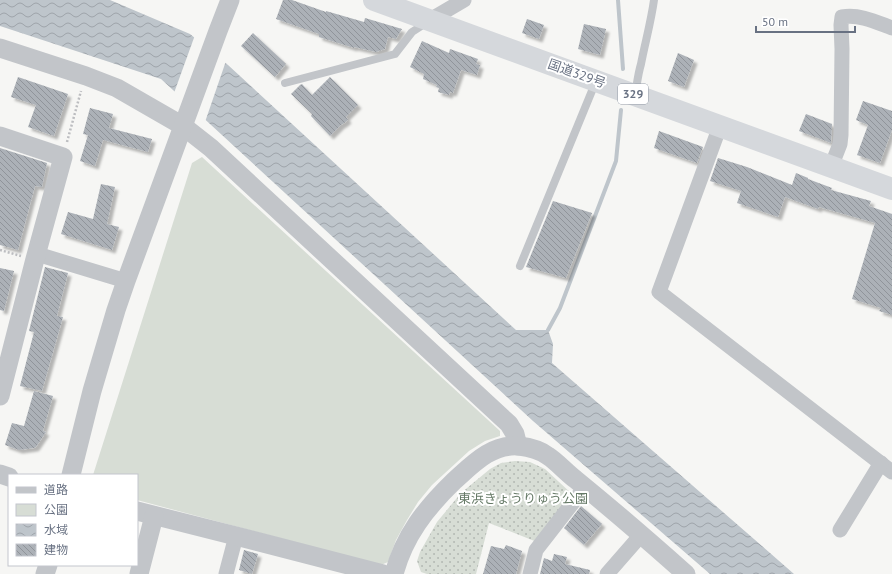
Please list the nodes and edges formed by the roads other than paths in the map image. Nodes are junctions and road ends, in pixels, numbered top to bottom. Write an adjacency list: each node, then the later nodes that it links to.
1 (230, 0): 11 (street)
2 (374, 0): 5 (highway, 国道329号 / 329)
3 (464, 0): 5 (street)
4 (654, 0): 10 (lane)
5 (430, 20): 8 (highway, 国道329号 / 329); 9 (lane)
6 (892, 28): 14 (street)
7 (0, 48): 11 (street)
8 (596, 81): 10 (highway, 国道329号 / 329); 17 (lane)
9 (285, 83)
10 (635, 95): 12 (highway, 国道329号 / 329)
11 (183, 126): 18 (street); 20 (street)
12 (720, 126): 14 (highway, 国道329号 / 329); 21 (street)
13 (0, 136): 16 (street)
14 (831, 167): 15 (highway, 国道329号 / 329)
15 (892, 189)
16 (36, 257): 18 (street); 19 (street)
17 (520, 266)
18 (126, 281): 22 (street)
19 (0, 396)
20 (518, 446): 23 (street); 31 (street)
21 (887, 467): 25 (street)
22 (71, 474)
23 (585, 487): 26 (street); 32 (street)
24 (146, 514): 27 (street); 28 (street)
25 (840, 530)
26 (641, 535): 33 (street); 34 (street)
27 (236, 536): 29 (street); 30 (street)
28 (139, 574)
29 (226, 574)
30 (382, 574)
31 (394, 574)
32 (530, 574)
33 (608, 574)
34 (686, 574)

